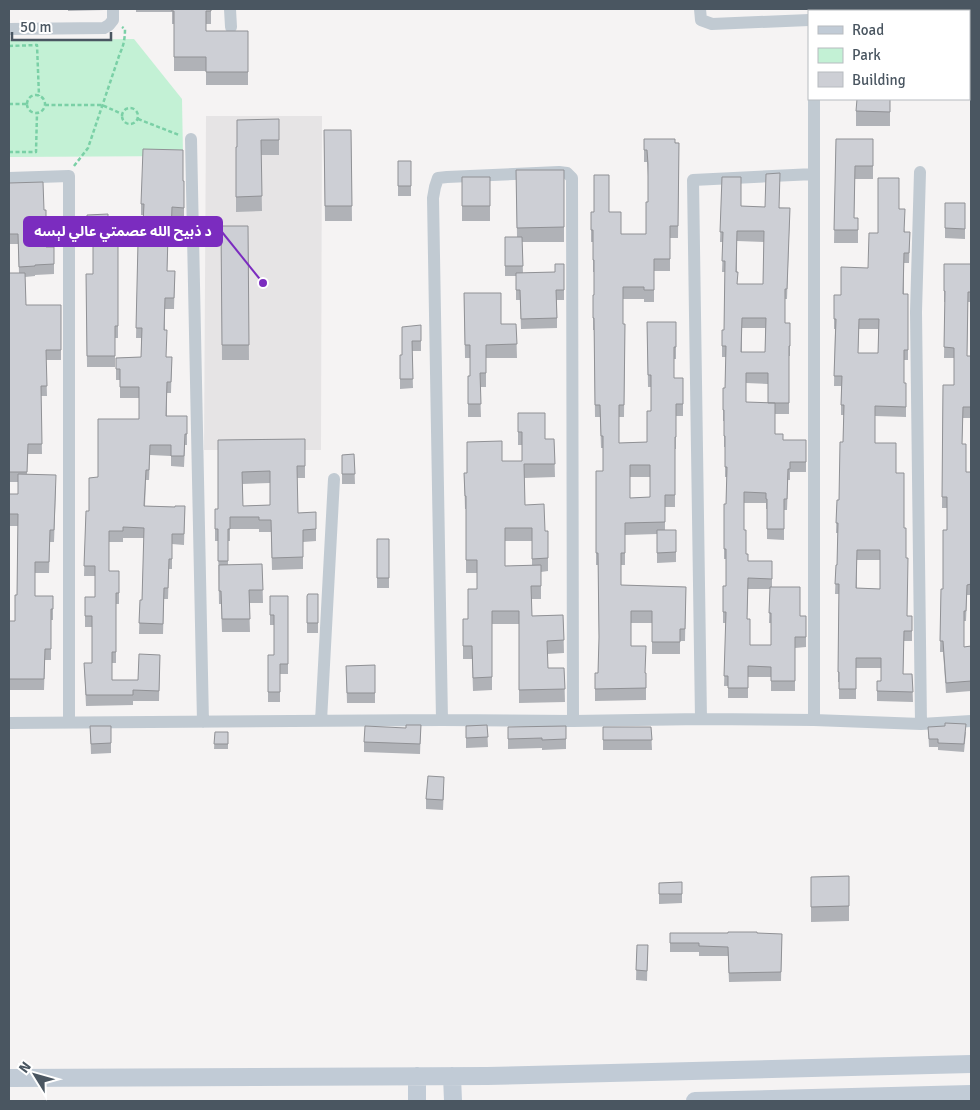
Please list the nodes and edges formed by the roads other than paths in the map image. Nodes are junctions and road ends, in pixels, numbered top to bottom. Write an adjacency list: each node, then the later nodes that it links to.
1 (230, 9): 5 (street)
2 (700, 9): 4 (street)
3 (113, 15): 6 (street)
4 (808, 20)
5 (231, 26)
6 (9, 29)
7 (814, 100): 10 (street)
8 (191, 139): 20 (street)
9 (920, 172): 22 (street)
10 (814, 174): 13 (street); 15 (street)
11 (9, 178): 19 (street)
12 (334, 479): 16 (street)
13 (701, 719): 15 (street); 17 (street)
14 (442, 720): 16 (street); 17 (street); 17 (street)
15 (814, 720): 22 (street)
16 (321, 721): 20 (street)
17 (573, 721)
18 (971, 721): 22 (street)
19 (69, 722): 20 (street); 21 (street)
20 (203, 722)
21 (9, 724)
22 (920, 724)
23 (971, 1064): 25 (main road)
24 (417, 1076): 25 (main road); 26 (main road); 28 (main road)
25 (452, 1076): 29 (main road)
26 (9, 1078)
27 (971, 1094): 30 (main road)
28 (417, 1101)
29 (453, 1101)
30 (695, 1101)

